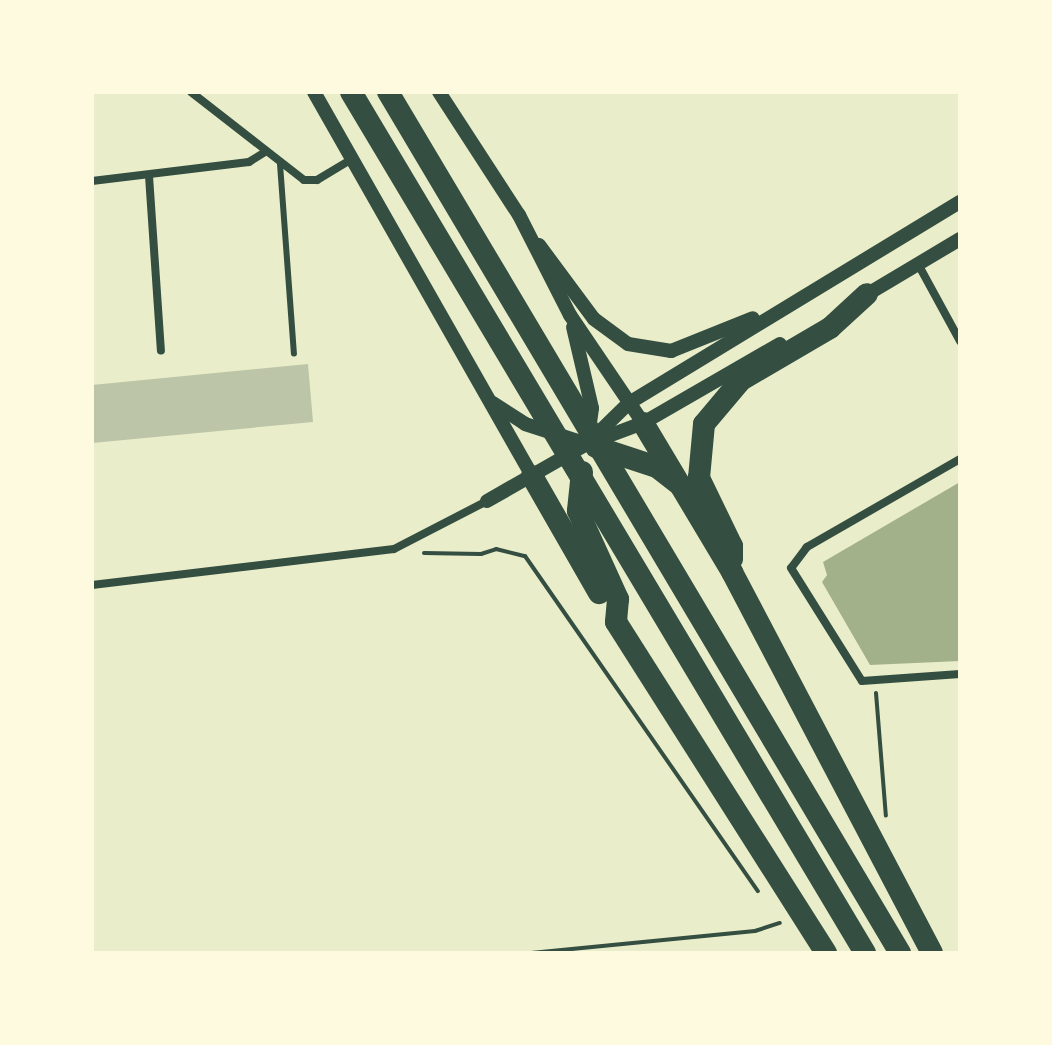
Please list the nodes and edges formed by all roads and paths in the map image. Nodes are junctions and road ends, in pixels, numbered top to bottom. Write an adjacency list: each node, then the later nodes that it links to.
1 (191, 92): 6 (street)
2 (314, 92): 7 (street)
3 (351, 92): 42 (highway)
4 (388, 92): 43 (highway)
5 (439, 92): 12 (street)
6 (265, 152): 8 (street); 9 (street)
7 (353, 158): 8 (street); 21 (street)
8 (280, 164): 20 (lane)
9 (149, 176): 10 (street); 19 (street)
10 (92, 181)
11 (960, 202): 15 (street)
12 (519, 215): 15 (street); 17 (street)
13 (960, 239): 14 (street)
14 (918, 264): 16 (street); 18 (street)
15 (827, 283): 22 (street)
16 (867, 294): 23 (street); 30 (highway)
17 (570, 315): 22 (street); 24 (street)
18 (960, 341)
19 (161, 351)
20 (294, 353)
21 (490, 400): 24 (street); 26 (street)
22 (629, 403): 23 (street); 24 (street)
23 (643, 423): 24 (street); 27 (highway)
24 (587, 444): 26 (street); 27 (highway); 32 (highway)
25 (960, 459): 34 (street)
26 (532, 476): 28 (street); 32 (highway)
27 (681, 486): 30 (highway)
28 (487, 501): 29 (street)
29 (394, 549): 31 (street); 36 (path)
30 (732, 572): 44 (highway)
31 (92, 585)
32 (616, 622): 41 (highway)
33 (960, 674): 34 (street)
34 (875, 682): 35 (path)
35 (887, 822)
36 (761, 896)
37 (770, 909): 38 (path)
38 (780, 923): 39 (path); 40 (path)
39 (786, 933)
40 (531, 953)
41 (826, 953)
42 (865, 953)
43 (900, 953)
44 (932, 953)

